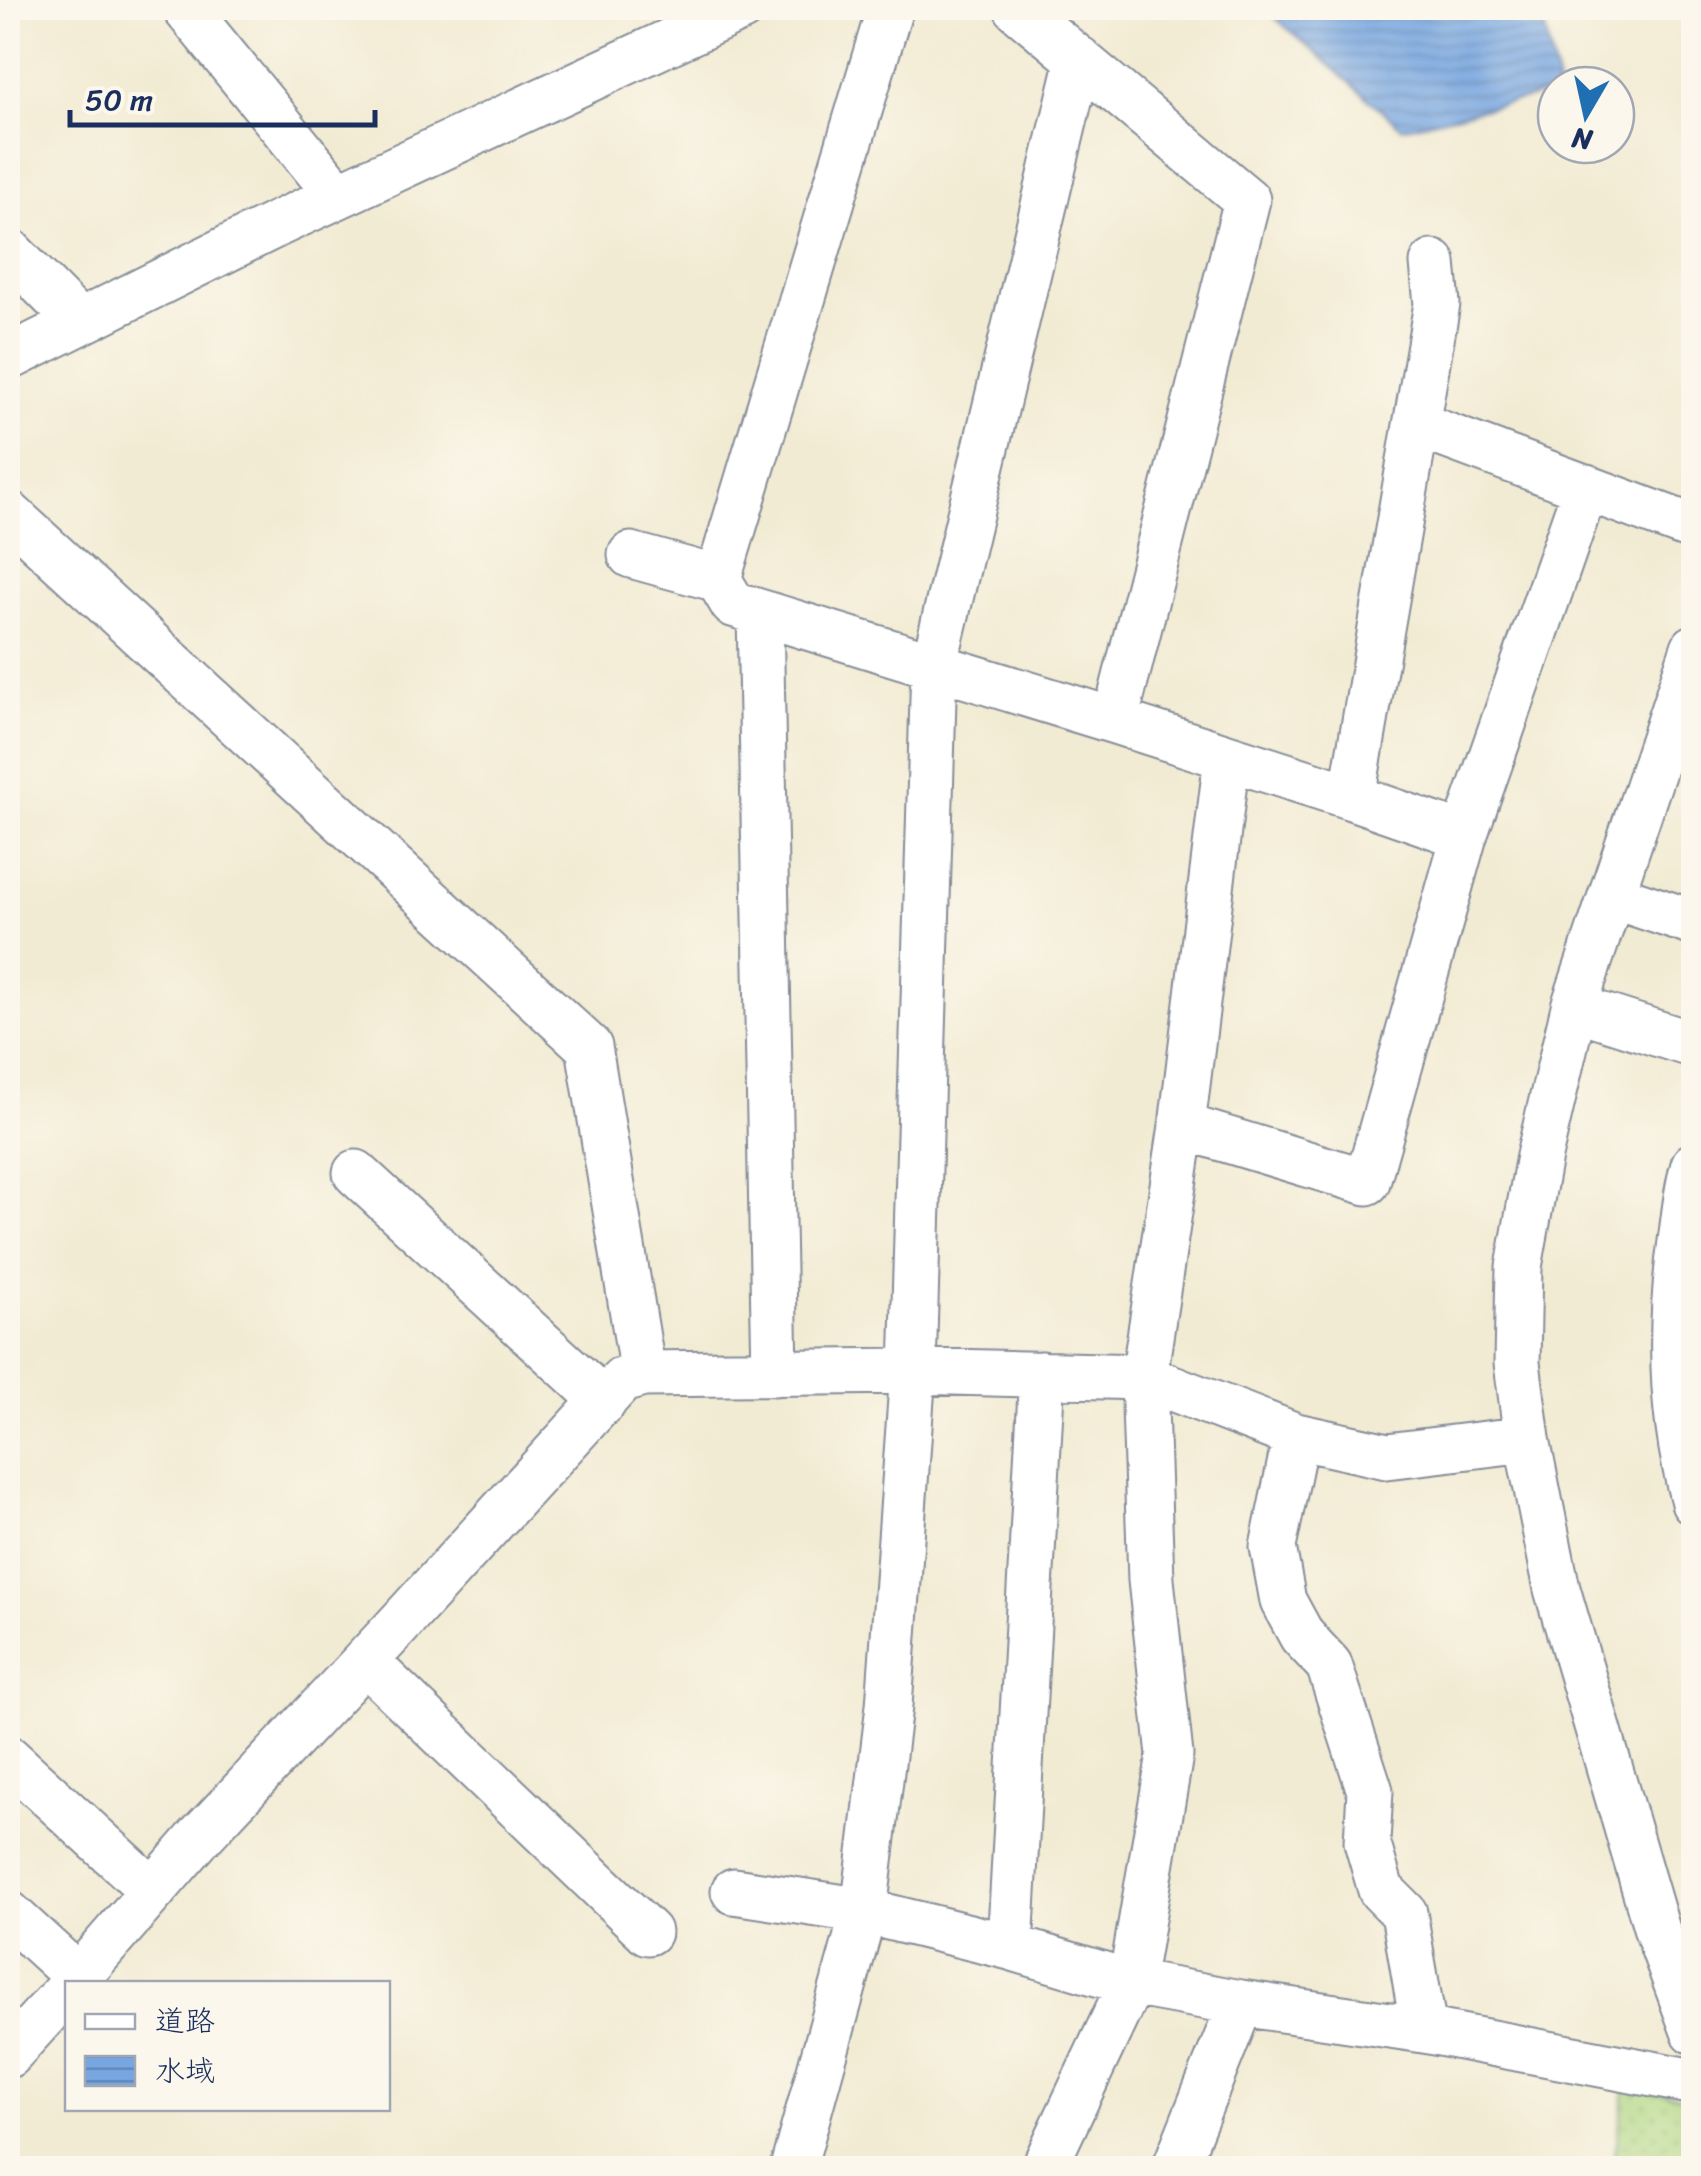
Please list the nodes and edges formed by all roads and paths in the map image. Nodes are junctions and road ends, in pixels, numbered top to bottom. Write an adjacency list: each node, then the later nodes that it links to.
1 (186, 8): 6 (street)
2 (742, 8): 6 (street)
3 (890, 8): 16 (street)
4 (1017, 8): 5 (street)
5 (1079, 59): 19 (street); 20 (street)
6 (338, 195): 9 (street)
7 (8, 250): 9 (street)
8 (1433, 263): 11 (street)
9 (79, 322): 10 (street)
10 (8, 358)
11 (1418, 425): 12 (street); 22 (street)
12 (1586, 486): 14 (street); 23 (street)
13 (8, 513): 33 (street)
14 (1694, 528)
15 (631, 554): 16 (street)
16 (718, 579): 17 (street)
17 (760, 613): 19 (street); 32 (street)
18 (1694, 648): 24 (street)
19 (934, 665): 20 (street); 31 (street)
20 (1114, 721): 21 (street)
21 (1227, 757): 22 (street); 28 (street)
22 (1352, 796): 23 (street)
23 (1464, 836): 28 (street)
24 (1613, 896): 25 (street); 26 (street)
25 (1694, 923)
26 (1574, 1007): 27 (street); 38 (street)
27 (1694, 1045)
28 (1182, 1126): 35 (street)
29 (1694, 1165): 39 (street)
30 (356, 1172): 36 (street)
31 (912, 1371): 32 (street); 34 (street); 45 (street)
32 (775, 1373): 33 (street)
33 (643, 1374): 36 (street)
34 (1042, 1374): 35 (street); 48 (street)
35 (1144, 1377): 37 (street); 51 (street)
36 (604, 1400): 41 (street)
37 (1296, 1436): 38 (street); 54 (street)
38 (1527, 1439): 55 (street)
39 (1688, 1460): 40 (street)
40 (1694, 1502)
41 (365, 1661): 43 (street); 47 (street)
42 (8, 1758): 43 (street)
43 (153, 1891): 50 (street)
44 (734, 1892): 45 (street)
45 (864, 1910): 48 (street); 58 (street)
46 (8, 1913): 49 (street)
47 (648, 1932)
48 (1010, 1947): 51 (street)
49 (70, 1981)
50 (74, 1981)
51 (1131, 1983): 53 (street); 59 (street)
52 (65, 1991): 56 (street)
53 (1241, 2003): 54 (street); 60 (street)
54 (1424, 2030): 57 (street)
55 (1694, 2032)
56 (8, 2056)
57 (1694, 2082)
58 (792, 2168)
59 (1044, 2168)
60 (1175, 2168)

